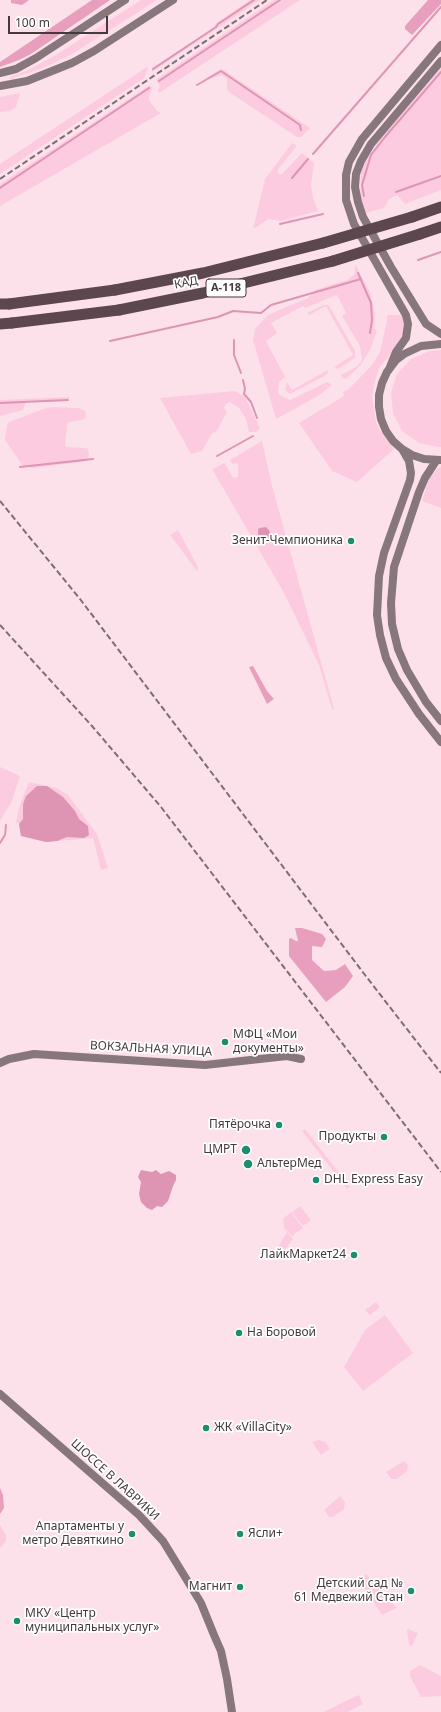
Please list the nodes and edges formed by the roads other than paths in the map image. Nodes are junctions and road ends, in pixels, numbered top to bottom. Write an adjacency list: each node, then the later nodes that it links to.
1 (125, 0): 5 (street)
2 (173, 0): 6 (street)
3 (441, 45): 13 (street)
4 (441, 61): 11 (street)
5 (0, 73)
6 (0, 86)
7 (441, 207): 9 (highway, КАД / А-118, bridge)
8 (441, 227): 10 (highway, КАД / А-118, bridge)
9 (4, 304)
10 (0, 324)
11 (441, 334)
12 (441, 344): 13 (street)
13 (390, 368): 14 (street)
14 (402, 449): 15 (street); 17 (street)
15 (438, 461): 16 (street)
16 (441, 721)
17 (441, 742)
18 (300, 1058): 19 (street, ВОКЗАЛЬНАЯ УЛИЦА)
19 (0, 1063)
20 (0, 1394): 21 (street, ШОССЕ В ЛАВРИКИ)
21 (232, 1712)

